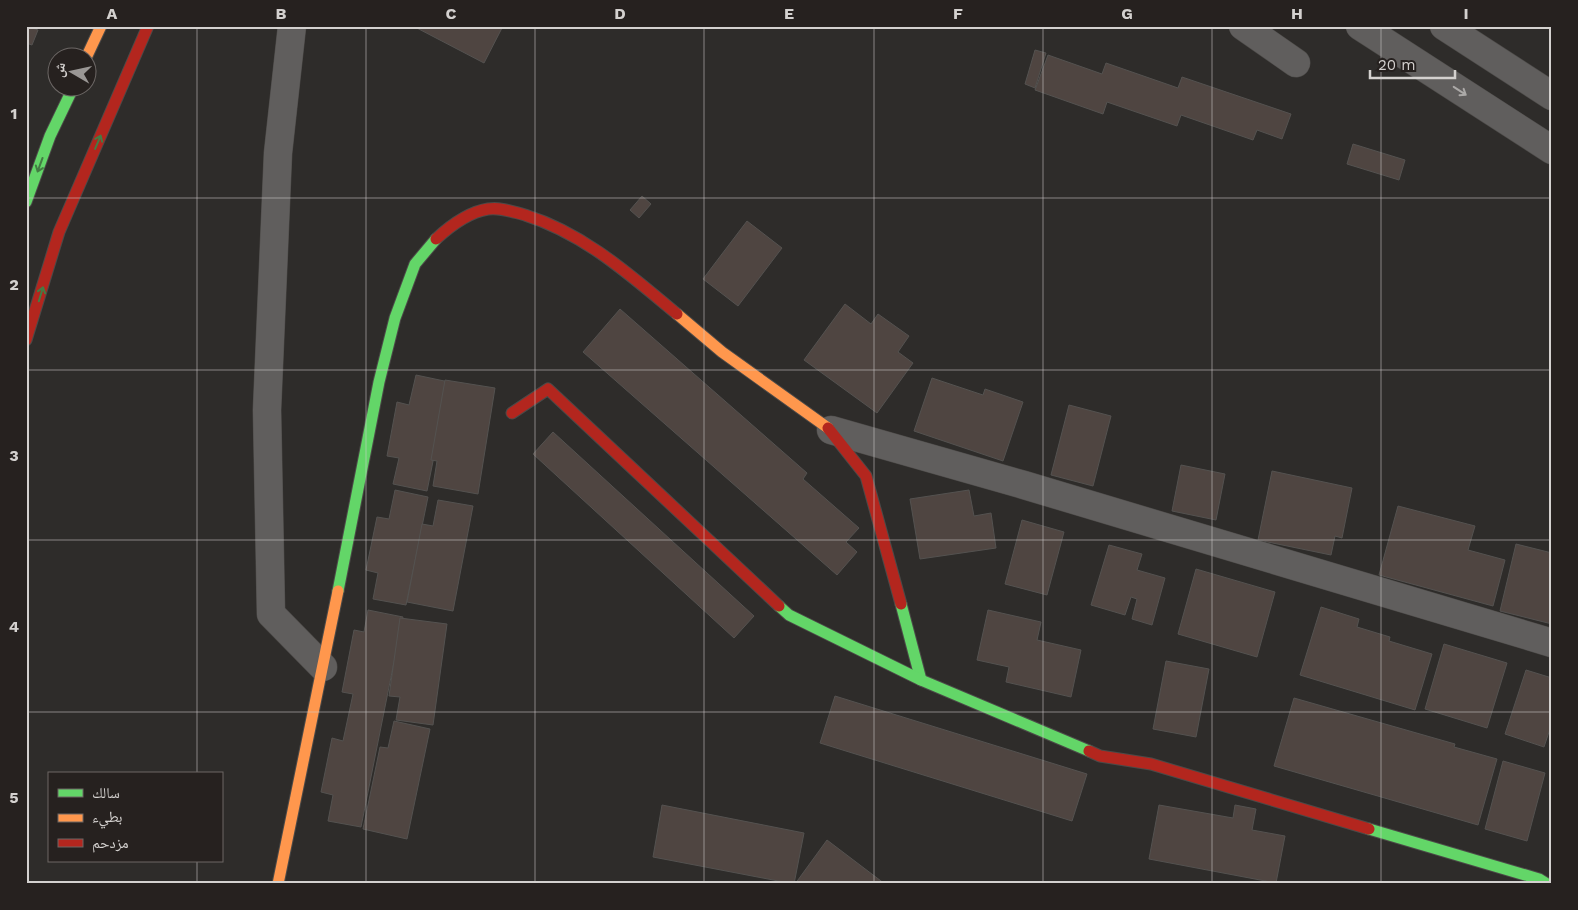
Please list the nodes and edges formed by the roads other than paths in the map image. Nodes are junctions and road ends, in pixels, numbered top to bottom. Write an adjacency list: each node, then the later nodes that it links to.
1 (101, 26): 7 (main road)
2 (148, 26): 13 (main road, one-way to 2)
3 (292, 26): 17 (street)
4 (1243, 26): 8 (street)
5 (1360, 26): 11 (street, one-way to 11)
6 (1444, 26): 9 (street)
7 (91, 48)
8 (1296, 63)
9 (1552, 96)
10 (68, 98): 12 (main road, one-way to 12)
11 (1552, 150)
12 (26, 202)
13 (26, 340)
14 (512, 414): 18 (main road)
15 (831, 430): 16 (street); 17 (main road); 18 (main road)
16 (1552, 643)
17 (323, 667): 19 (main road)
18 (921, 680): 20 (main road)
19 (278, 884)
20 (1547, 884)

